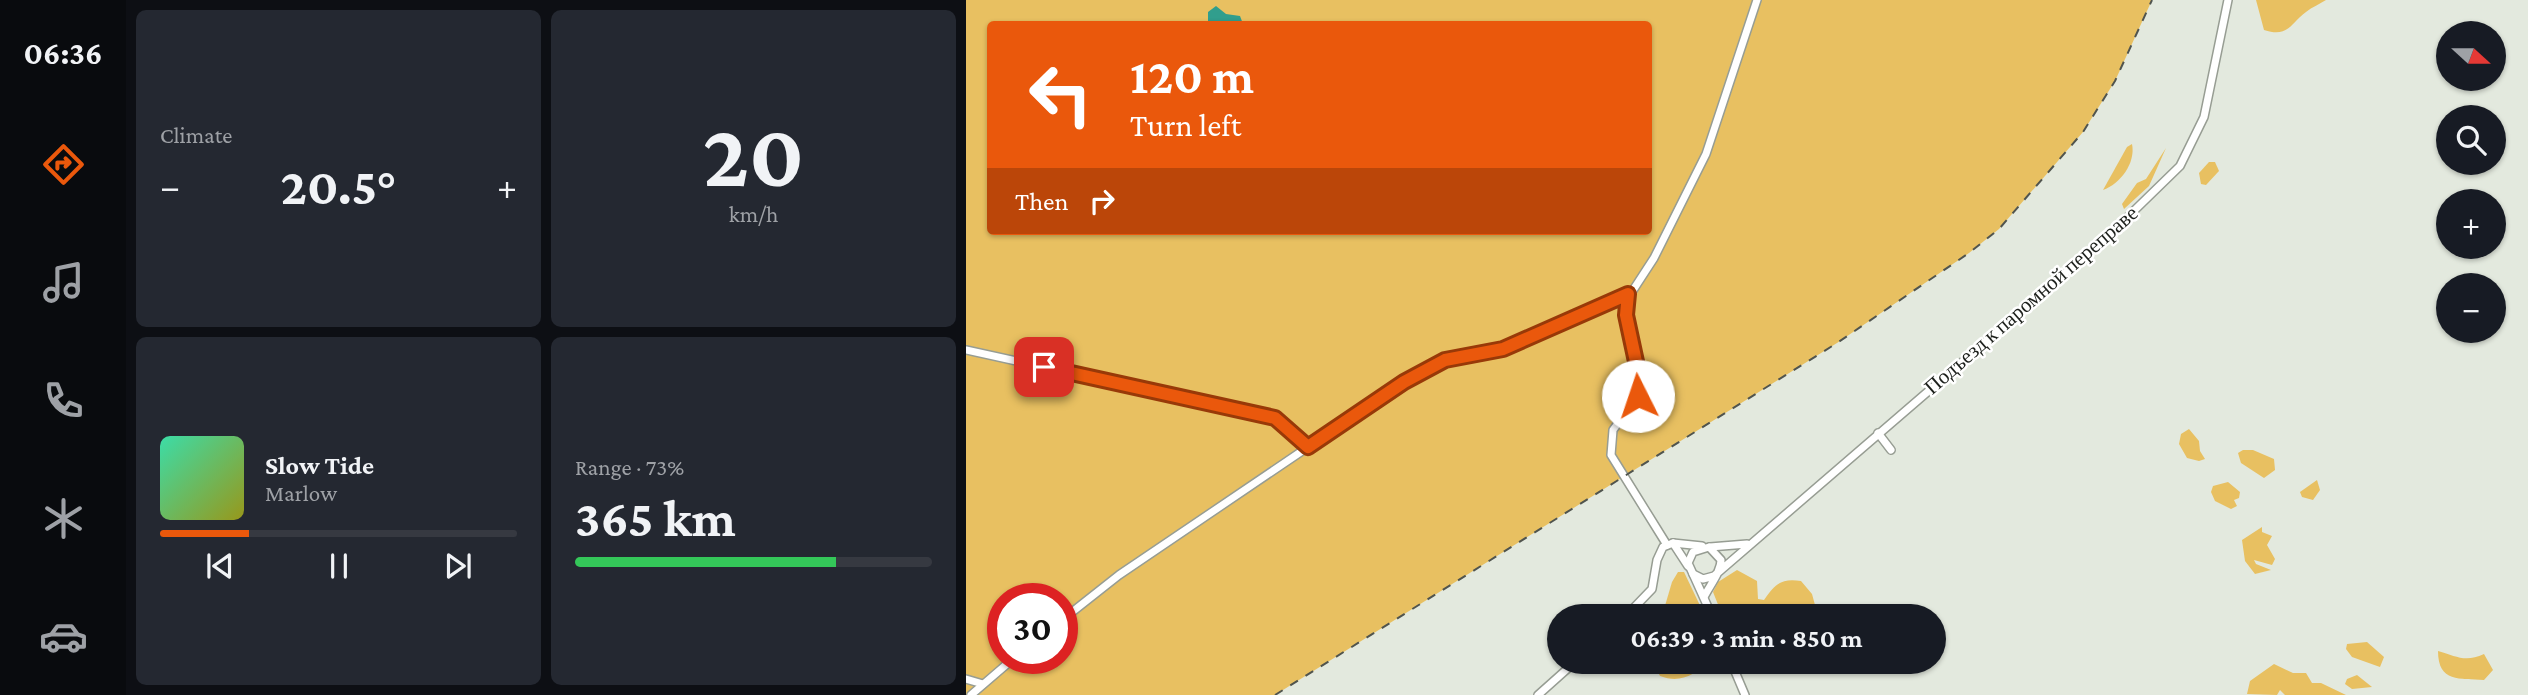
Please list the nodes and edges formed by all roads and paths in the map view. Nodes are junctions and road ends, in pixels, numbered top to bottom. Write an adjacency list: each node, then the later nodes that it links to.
1 (1757, 0): 3 (street)
2 (2228, 0): 5 (street, Подъезд к паромной переправе)
3 (1628, 294): 6 (street); 8 (street)
4 (966, 350): 6 (street)
5 (1878, 433): 7 (street); 9 (street, Подъезд к паромной переправе)
6 (1308, 447): 16 (street)
7 (1891, 450)
8 (1670, 544): 10 (street); 11 (street); 14 (street)
9 (1747, 544): 10 (street); 12 (street, Подъезд к паромной переправе)
10 (1706, 547): 11 (street); 12 (street)
11 (1691, 571): 12 (street); 13 (street)
12 (1714, 576): 13 (street)
13 (1704, 597): 15 (street)
14 (1638, 604)
15 (1707, 604)
16 (1078, 607)
17 (995, 674): 21 (street)
18 (1562, 674): 23 (street)
19 (1736, 674): 24 (street)
20 (966, 679): 21 (street)
21 (983, 684): 22 (street)
22 (971, 695)
23 (1538, 695)
24 (1745, 695)

